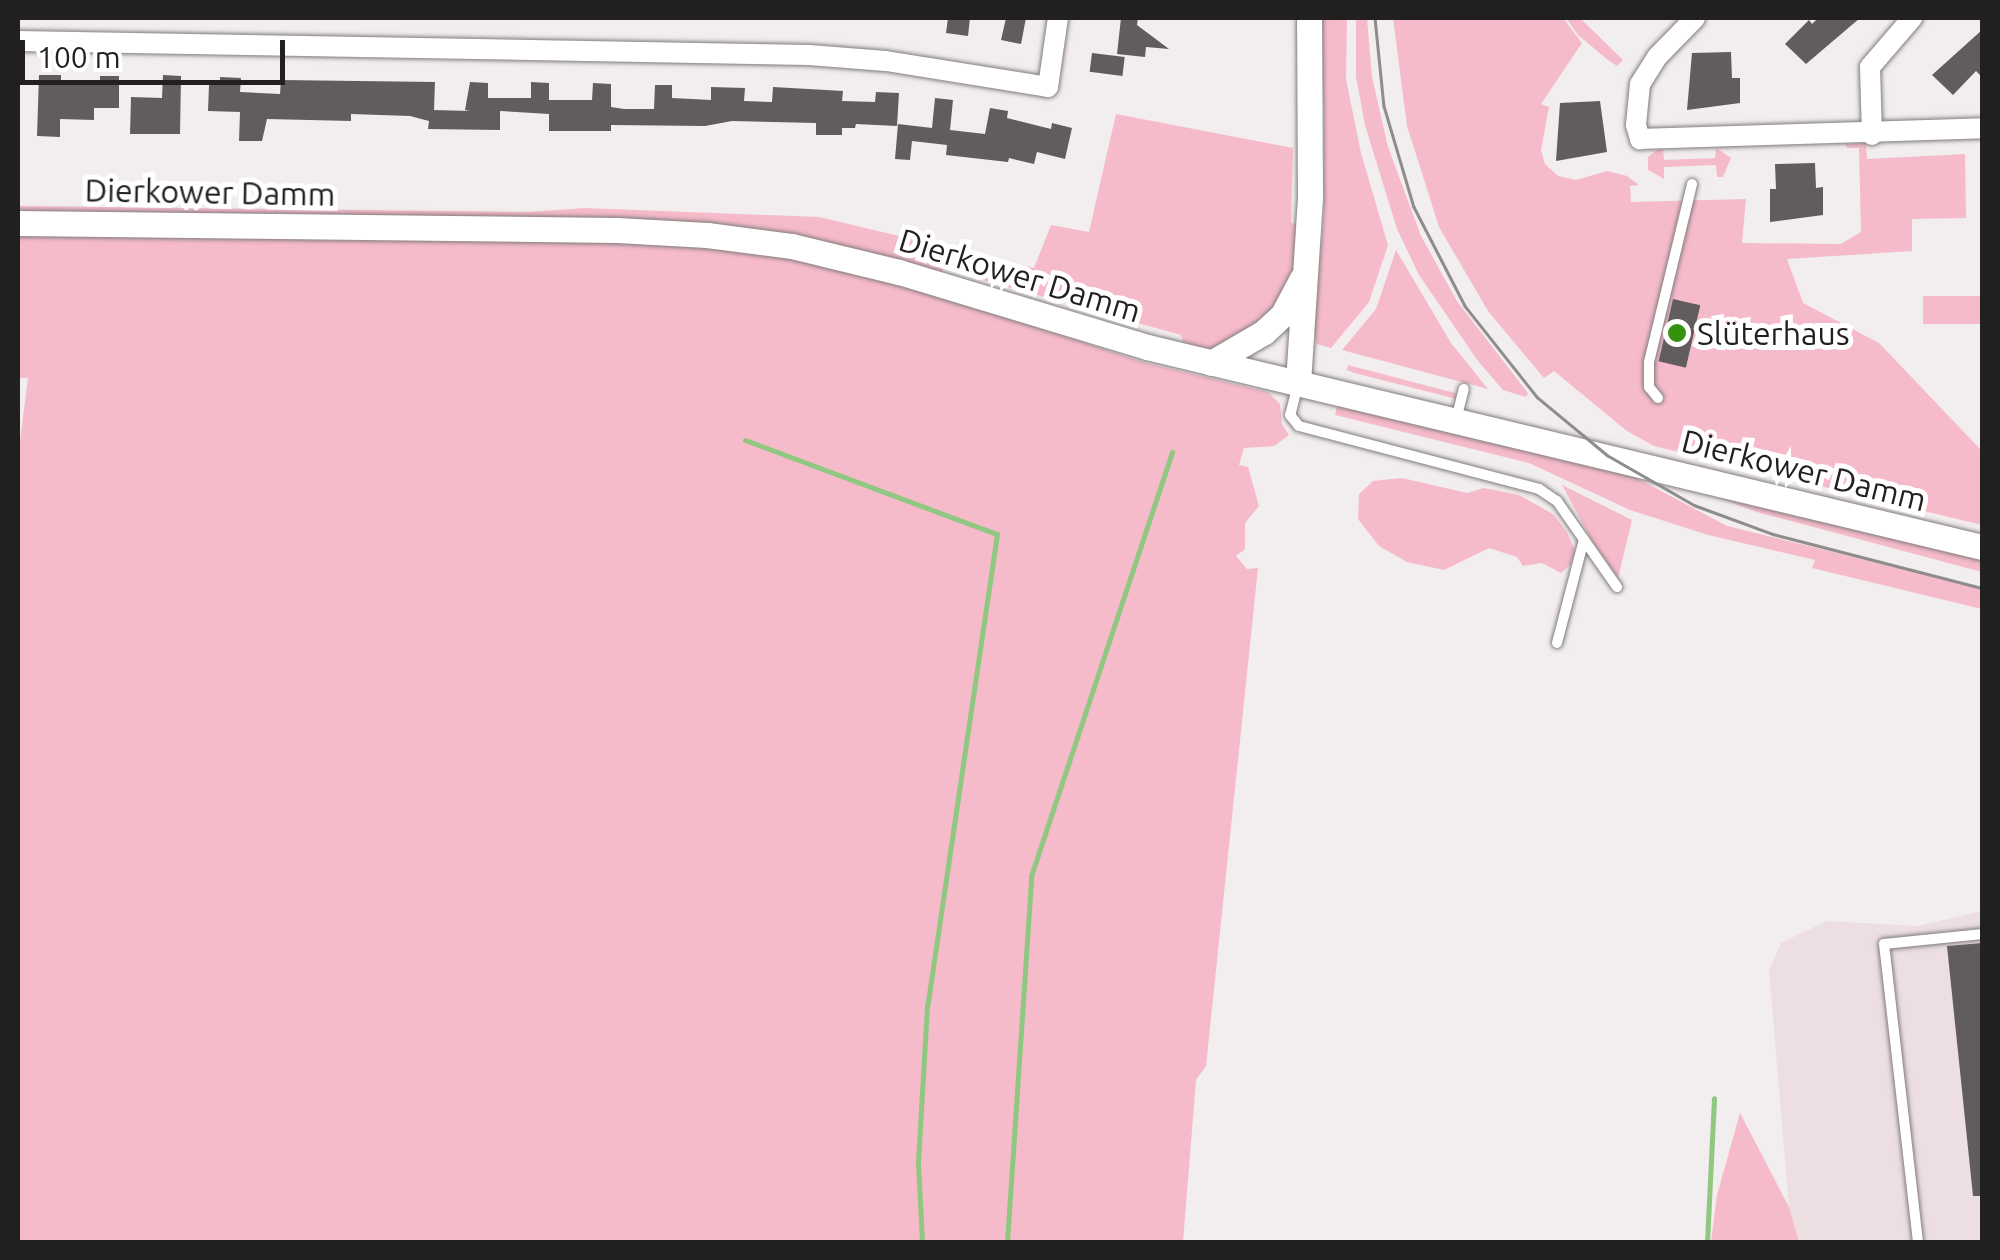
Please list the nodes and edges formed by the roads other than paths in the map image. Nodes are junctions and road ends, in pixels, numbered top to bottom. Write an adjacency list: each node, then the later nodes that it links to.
1 (1058, 18): 5 (street)
2 (1308, 18): 10 (street)
3 (1695, 18): 7 (street)
4 (1912, 18): 7 (street)
5 (18, 41)
6 (1982, 128): 7 (street)
7 (1872, 135)
8 (1692, 184): 14 (lane)
9 (18, 223): 11 (street, Dierkower Damm)
10 (1306, 270): 11 (street); 12 (street)
11 (1212, 363): 12 (street, Dierkower Damm)
12 (1298, 383): 15 (street, Dierkower Damm); 16 (lane)
13 (1464, 389): 15 (lane)
14 (1658, 398)
15 (1456, 420): 17 (street, Dierkower Damm)
16 (1584, 539): 18 (lane); 19 (lane)
17 (1982, 547)
18 (1616, 588)
19 (1556, 643)
20 (1982, 934): 21 (lane)
21 (1918, 1242)

